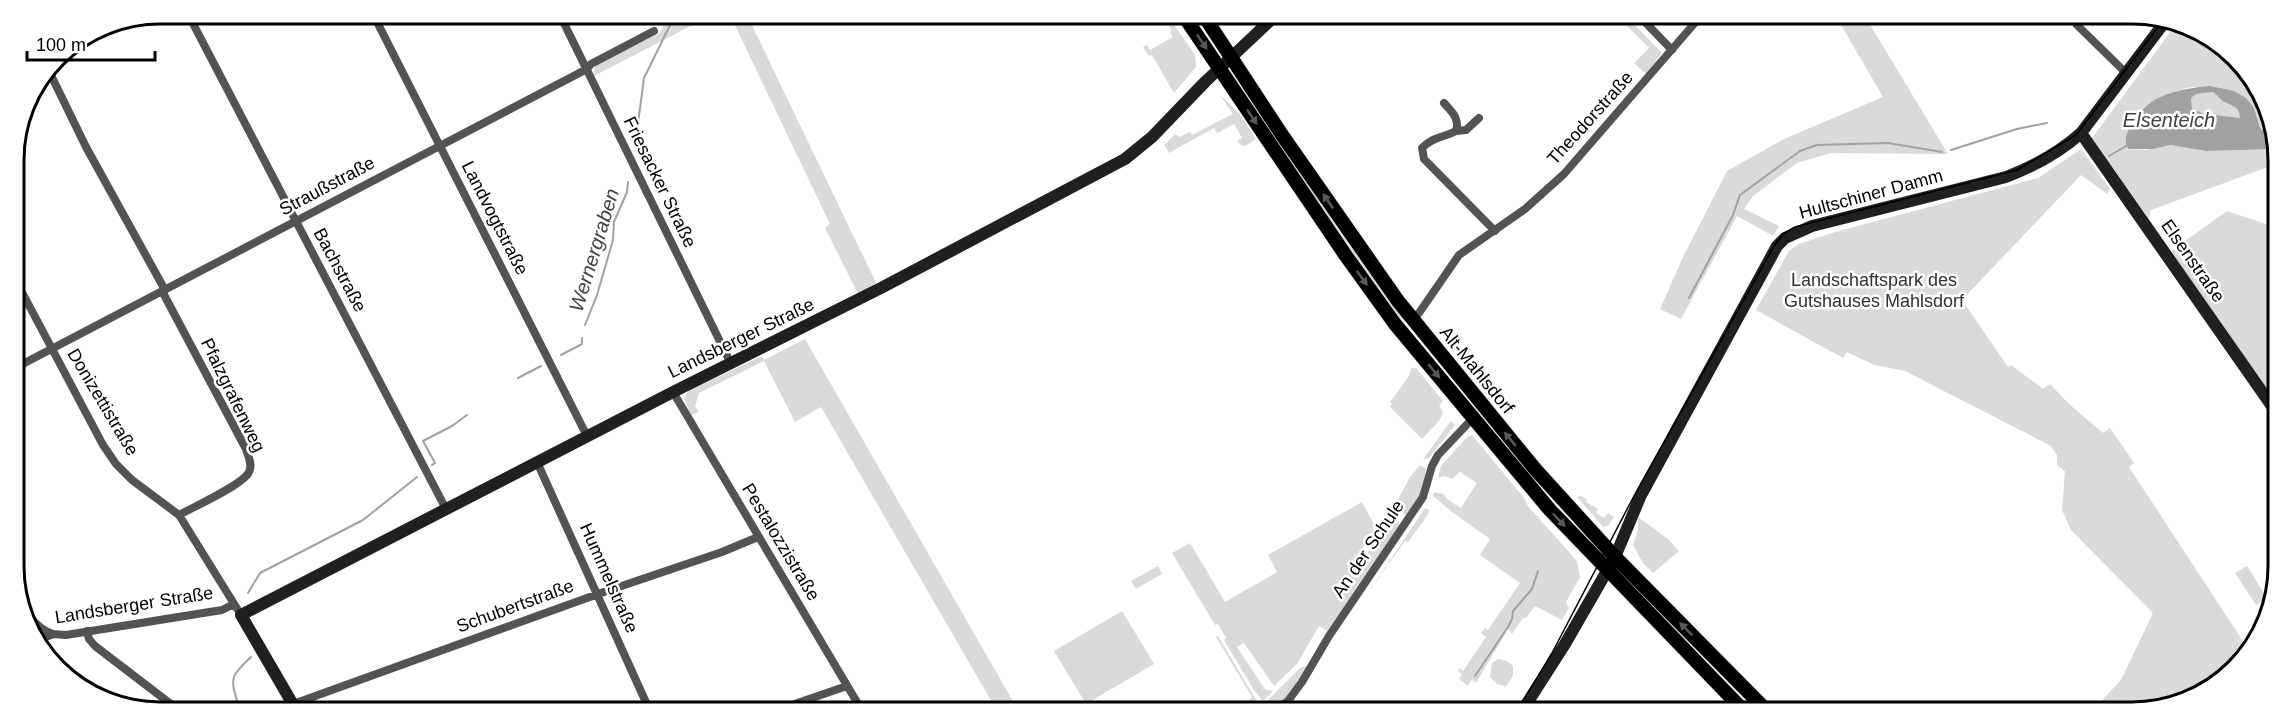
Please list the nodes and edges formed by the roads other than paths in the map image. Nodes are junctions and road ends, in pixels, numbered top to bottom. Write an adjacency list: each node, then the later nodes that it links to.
1 (193, 24): 23 (street, Bachstraße)
2 (378, 24): 22 (street, Landvogtstraße)
3 (564, 24): 15 (street, Friesacker Straße)
4 (1190, 24): 14 (main road, Alt-Mahlsdorf, one-way to 14)
5 (1209, 24): 13 (main road, Alt-Mahlsdorf)
6 (1267, 24): 13 (street, Landsberger Straße)
7 (1647, 24): 12 (street)
8 (1694, 24): 12 (street, Theodorstraße)
9 (2076, 24): 16 (street)
10 (2161, 27): 16 (street, Hultschiner Damm)
11 (654, 31): 15 (street, Straußstraße)
12 (1672, 50): 24 (street, Theodorstraße)
13 (1231, 58): 14 (street, Landsberger Straße); 27 (main road, Alt-Mahlsdorf, one-way to 13)
14 (1220, 68): 30 (street, Landsberger Straße); 34 (main road, Alt-Mahlsdorf, one-way to 34)
15 (587, 69): 22 (street, Straußstraße); 30 (street, Friesacker Straße)
16 (2126, 73): 21 (street, Hultschiner Damm)
17 (52, 77): 25 (street, Pfalzgrafenweg)
18 (1444, 103): 20 (street)
19 (1479, 118): 20 (street)
20 (1456, 131): 24 (street)
21 (2081, 134): 32 (street, Elsenstraße); 40 (street, Hultschiner Damm)
22 (440, 146): 23 (street, Straußstraße); 35 (street, Landvogtstraße)
23 (296, 221): 25 (street, Straußstraße); 37 (street, Bachstraße)
24 (1495, 231): 27 (street, Theodorstraße)
25 (163, 291): 28 (street, Straußstraße); 38 (street, Pfalzgrafenweg)
26 (24, 296): 28 (street, Donizettistraße)
27 (1412, 319): 33 (main road, Alt-Mahlsdorf)
28 (51, 349): 29 (street, Straußstraße); 38 (street, Donizettistraße)
29 (24, 363)
30 (731, 364): 31 (street, Landsberger Straße)
31 (673, 392): 35 (street, Landsberger Straße); 39 (street, Pestalozzistraße)
32 (2268, 401)
33 (1484, 407): 34 (street, An der Schule); 40 (main road, Alt-Mahlsdorf, one-way to 33)
34 (1474, 417): 41 (main road, Alt-Mahlsdorf, one-way to 41); 55 (street, An der Schule)
35 (587, 436): 36 (street, Landsberger Straße)
36 (537, 462): 37 (street, Landsberger Straße); 42 (street, Hummelstraße)
37 (446, 509): 43 (street, Landsberger Straße)
38 (179, 515): 43 (street, Donizettistraße)
39 (758, 537): 42 (street, Schubertstraße); 48 (street, Pestalozzistraße)
40 (1615, 557): 41 (street, Hultschiner Damm); 58 (main road, Alt-Mahlsdorf, one-way to 40)
41 (1607, 571): 56 (street, Hultschiner Damm); 57 (main road, Alt-Mahlsdorf)
42 (598, 594): 51 (street, Schubertstraße); 52 (street, Hummelstraße)
43 (237, 609): 45 (street, Landsberger Straße); 50 (street, Donizettistraße)
44 (37, 625): 46 (street)
45 (87, 631): 46 (street, Landsberger Straße); 49 (street)
46 (53, 634): 47 (street, Landsberger Straße)
47 (44, 638)
48 (846, 686): 53 (street); 54 (street, Pestalozzistraße)
49 (168, 702)
50 (287, 702)
51 (304, 702)
52 (646, 702)
53 (800, 702)
54 (856, 702)
55 (1287, 702)
56 (1528, 702)
57 (1735, 702)
58 (1758, 702)

